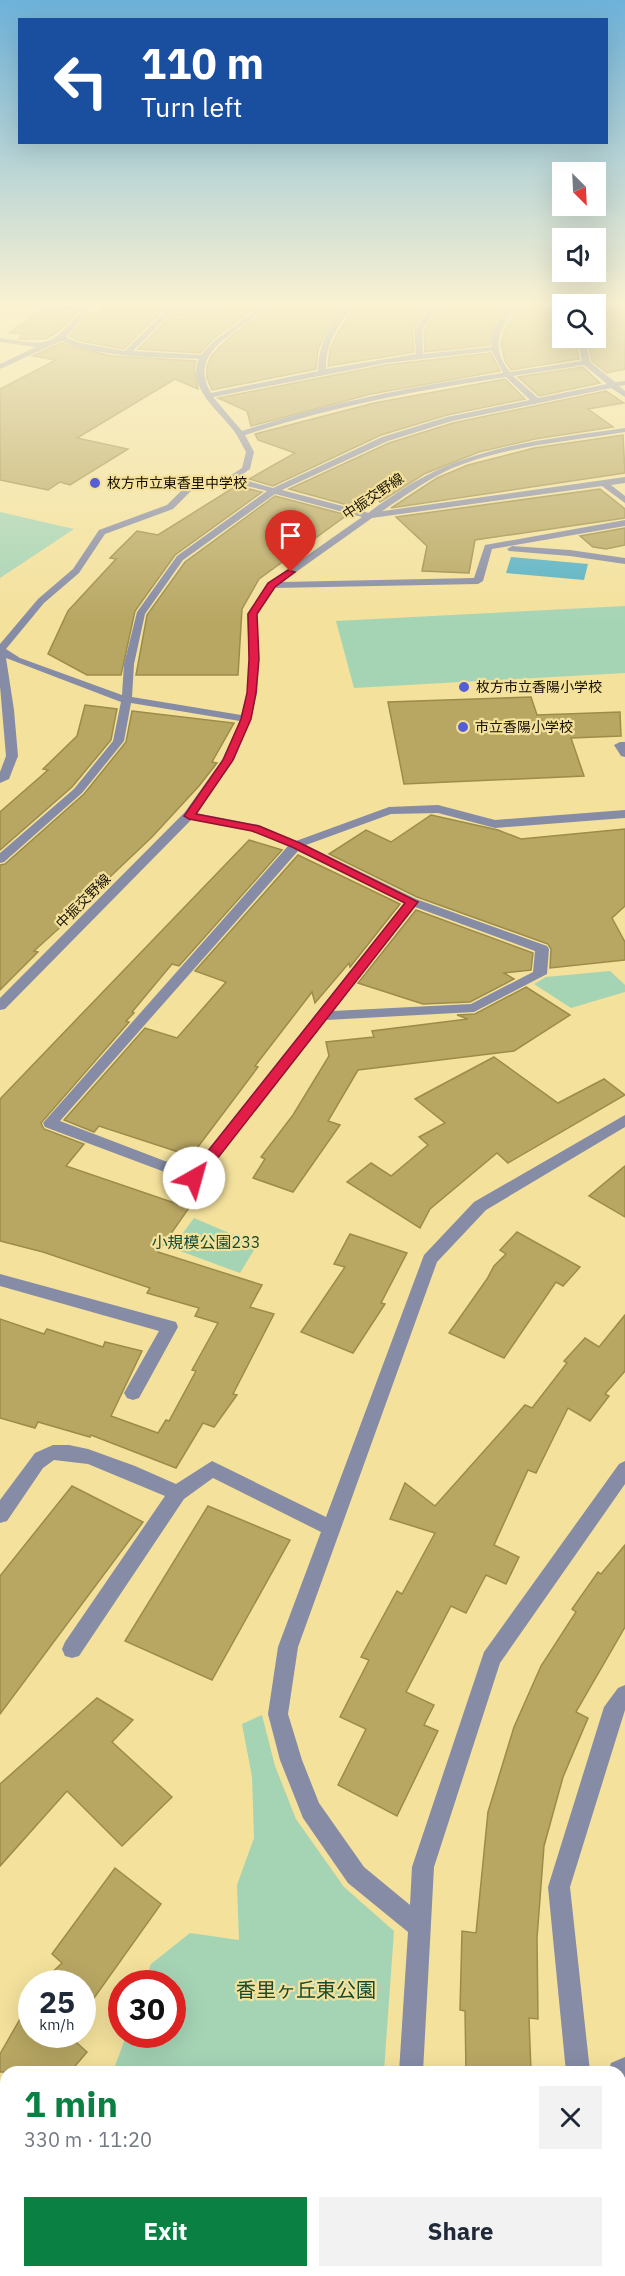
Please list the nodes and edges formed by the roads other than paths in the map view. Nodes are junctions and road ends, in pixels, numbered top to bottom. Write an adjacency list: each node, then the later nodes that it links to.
1 (219, 409): 5 (street)
2 (320, 409): 5 (street)
3 (494, 409): 9 (street)
4 (625, 430): 11 (street, 中振交野線)
5 (240, 434): 6 (street)
6 (230, 479): 9 (street); 16 (street)
7 (625, 480): 8 (street)
8 (603, 483): 10 (street); 11 (street)
9 (273, 491): 11 (street); 17 (street)
10 (625, 500)
11 (369, 516): 15 (street, 中振交野線)
12 (625, 523): 13 (street)
13 (487, 550): 14 (street); 15 (street)
14 (625, 561)
15 (271, 585): 18 (street, 中振交野線)
16 (0, 650): 17 (street); 21 (street)
17 (127, 699): 18 (street); 25 (street)
18 (246, 719): 23 (street, 中振交野線)
19 (625, 745): 20 (street)
20 (625, 754)
21 (0, 780)
22 (625, 814): 24 (street)
23 (189, 816): 24 (street); 27 (street, 中振交野線)
24 (296, 845): 26 (street); 28 (street)
25 (0, 859)
26 (412, 902): 28 (street); 28 (street)
27 (0, 1006)
28 (322, 1016)
29 (625, 1120): 35 (street)
30 (0, 1280): 31 (street)
31 (133, 1394)
32 (625, 1469): 38 (street)
33 (177, 1493): 34 (street); 35 (street); 36 (street)
34 (0, 1515)
35 (331, 1528): 38 (street)
36 (72, 1649)
37 (625, 1695): 40 (street)
38 (419, 1927): 39 (street)
39 (411, 2066)
40 (577, 2066)

